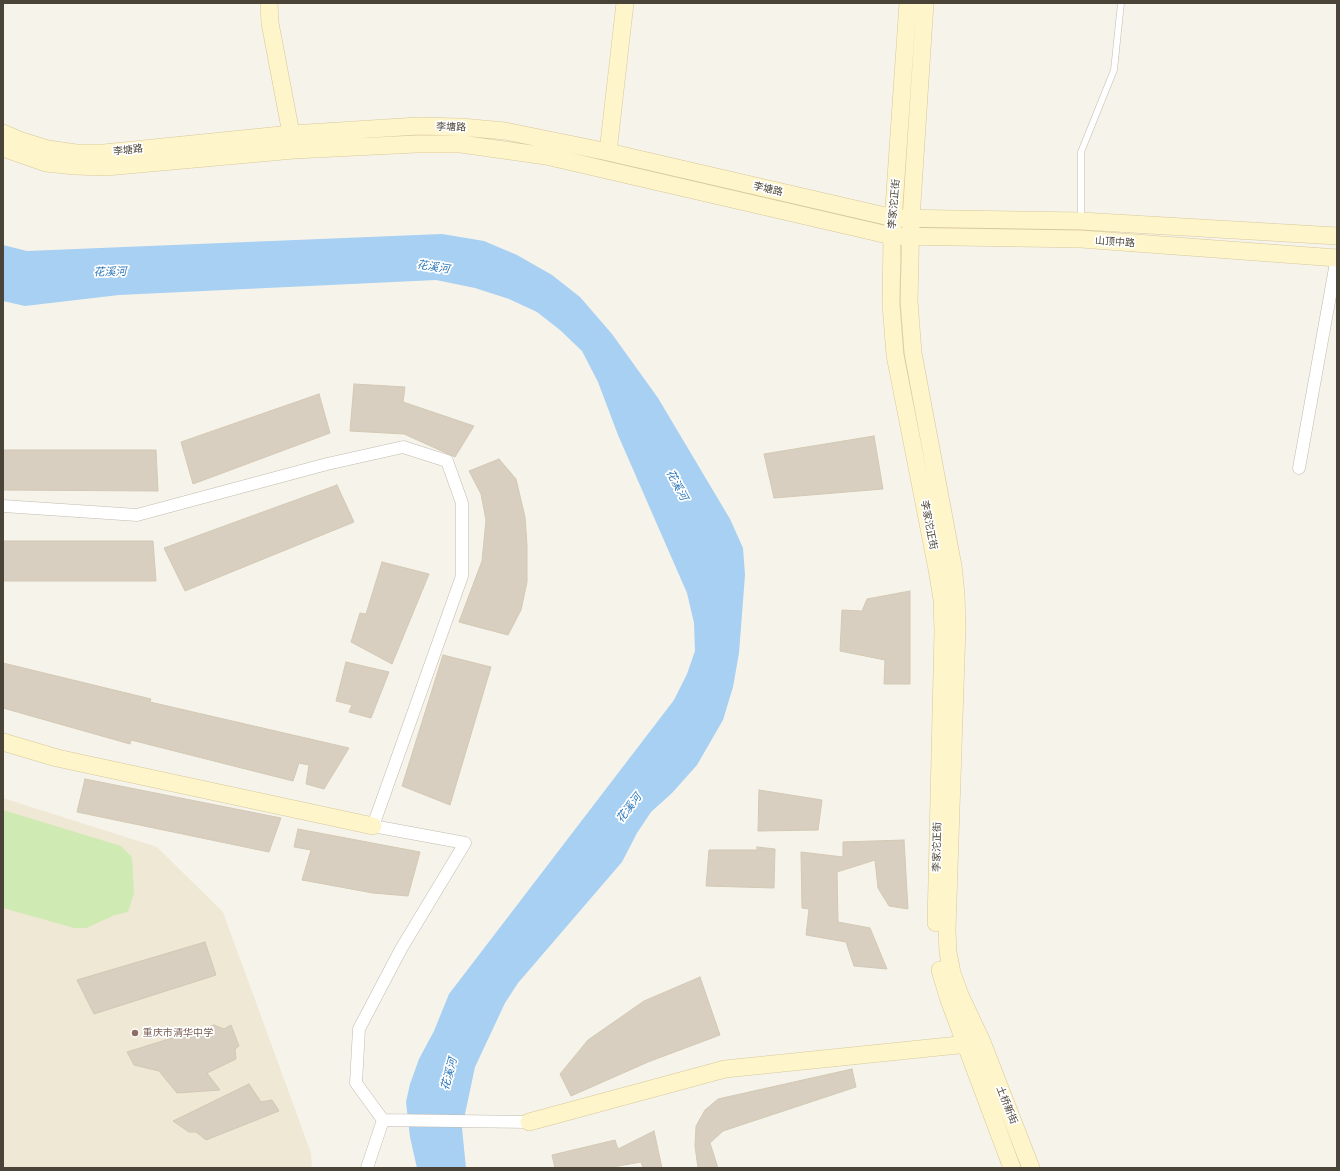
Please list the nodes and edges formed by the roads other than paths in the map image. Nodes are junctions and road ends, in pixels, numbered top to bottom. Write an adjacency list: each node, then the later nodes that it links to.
1 (269, 3): 7 (main road)
2 (625, 3): 9 (main road)
3 (908, 3): 10 (main road, 李家沱正街)
4 (925, 3): 11 (main road, 李家沱正街)
5 (1121, 3): 12 (lane)
6 (3, 133): 7 (main road, 李塘路)
7 (292, 142): 8 (main road, 李塘路); 9 (main road, 李塘路); 13 (main road, 李塘路)
8 (3, 148)
9 (608, 152): 10 (main road, 李塘路)
10 (894, 218): 11 (main road, 山顶中路); 13 (main road, 李家沱正街)
11 (911, 219): 12 (main road, 山顶中路); 15 (main road, 李家沱正街)
12 (1081, 221): 14 (main road, 山顶中路)
13 (892, 236): 15 (main road, 山顶中路); 21 (main road, 李家沱正街)
14 (1337, 236)
15 (910, 237): 16 (main road, 山顶中路); 21 (main road, 李家沱正街)
16 (1337, 258): 17 (street)
17 (1300, 468)
18 (3, 506): 20 (street)
19 (3, 742): 20 (main road)
20 (373, 826): 22 (street)
21 (974, 1043): 23 (main road); 25 (main road, 土桥新街); 26 (main road, 土桥新街)
22 (383, 1120): 23 (street); 24 (street)
23 (529, 1122)
24 (367, 1168)
25 (1012, 1168)
26 (1031, 1168)

